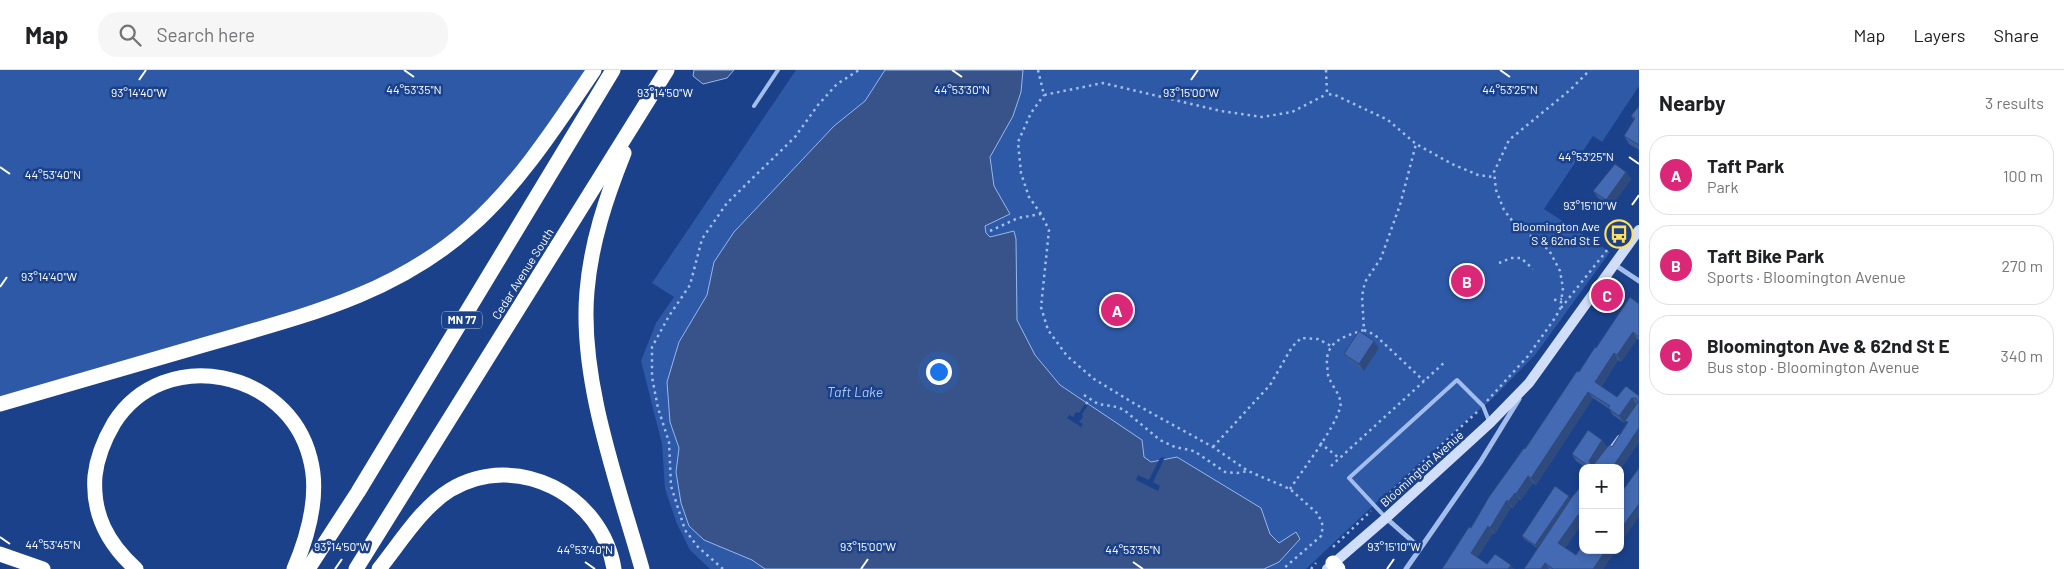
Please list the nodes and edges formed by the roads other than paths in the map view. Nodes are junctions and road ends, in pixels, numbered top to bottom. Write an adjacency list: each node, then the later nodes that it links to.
1 (594, 70): 11 (highway)
2 (613, 70): 22 (highway, MN 77)
3 (667, 70): 5 (highway, Cedar Avenue South)
4 (778, 70): 6 (lane)
5 (648, 102): 23 (highway, Cedar Avenue South); 26 (highway)
6 (754, 106)
7 (1639, 230): 8 (street, Bloomington Avenue)
8 (1615, 265): 9 (street); 10 (street, Bloomington Avenue)
9 (1639, 281)
10 (1529, 383): 12 (street, Bloomington Avenue); 16 (street, Bloomington Avenue)
11 (0, 404)
12 (1490, 424): 15 (street, Bloomington Avenue); 15 (lane)
13 (1623, 430): 14 (lane)
14 (1608, 453)
15 (1386, 518): 16 (street); 18 (street, Bloomington Avenue)
16 (1420, 548): 27 (street, Bloomington Avenue)
17 (0, 554): 19 (highway)
18 (1333, 567)
19 (43, 569)
20 (136, 569): 21 (highway)
21 (294, 569)
22 (308, 569)
23 (356, 569)
24 (379, 569): 25 (highway)
25 (614, 569)
26 (642, 569)
27 (1406, 569)

